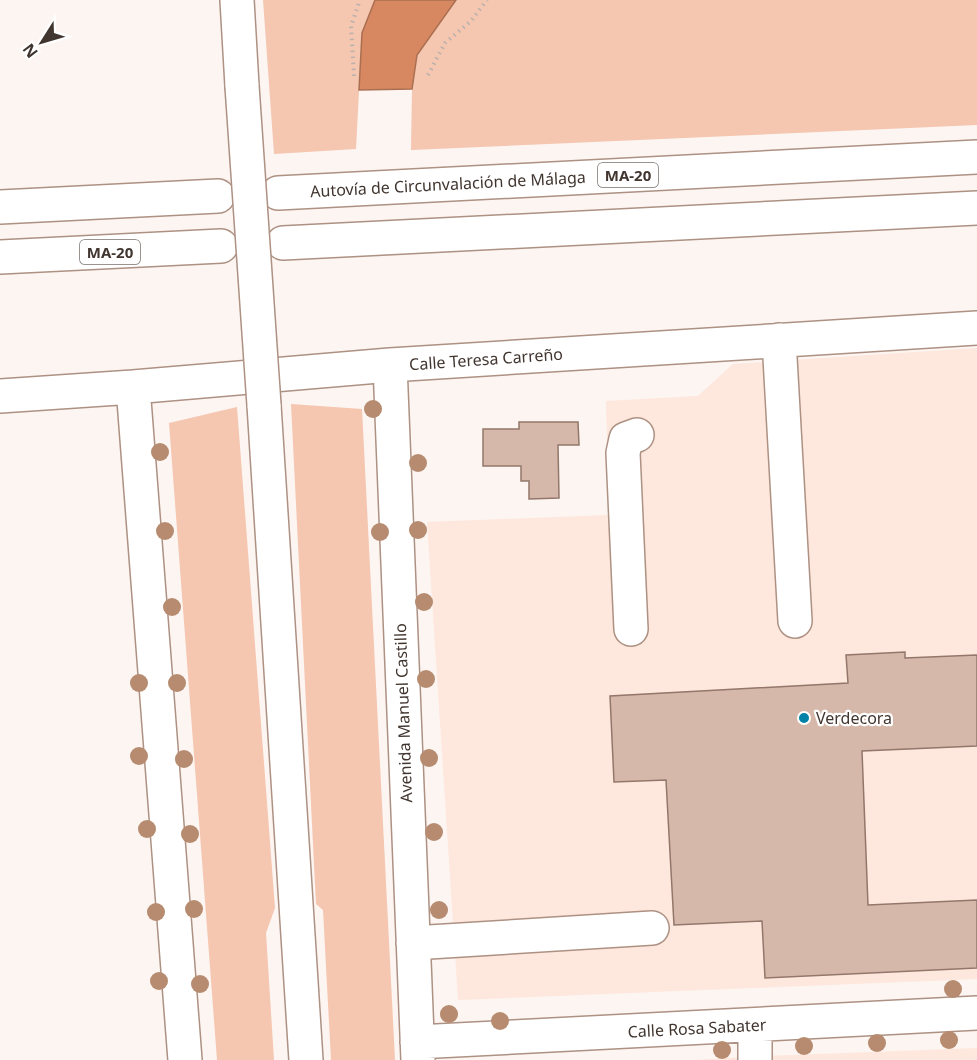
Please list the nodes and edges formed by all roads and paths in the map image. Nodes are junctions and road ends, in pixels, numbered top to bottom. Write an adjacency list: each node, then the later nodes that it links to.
1 (237, 0): 28 (main road, bridge)
2 (360, 0): 5 (path)
3 (487, 0): 4 (path)
4 (428, 75)
5 (354, 76)
6 (977, 157): 7 (main road, Autovía de Circunvalación de Málaga / MA-20)
7 (278, 193)
8 (218, 196): 9 (main road)
9 (0, 207)
10 (977, 207): 11 (main road)
11 (283, 243)
12 (221, 246): 13 (main road, MA-20)
13 (0, 257)
14 (976, 328): 15 (main road, Calle Teresa Carreño)
15 (779, 340): 16 (main road, Calle Teresa Carreño); 20 (main road)
16 (390, 365): 17 (main road, Calle Teresa Carreño); 23 (main road, Avenida Manuel Castillo)
17 (133, 387): 18 (main road, Calle Teresa Carreño); 27 (main road)
18 (0, 396)
19 (637, 435): 21 (main road)
20 (795, 621)
21 (631, 629)
22 (652, 928): 23 (main road)
23 (413, 943): 26 (main road, Avenida Manuel Castillo)
24 (977, 1013): 25 (main road, Calle Rosa Sabater)
25 (755, 1025): 26 (main road, Calle Rosa Sabater); 29 (main road)
26 (417, 1051)
27 (185, 1060)
28 (306, 1060)
29 (755, 1060)

